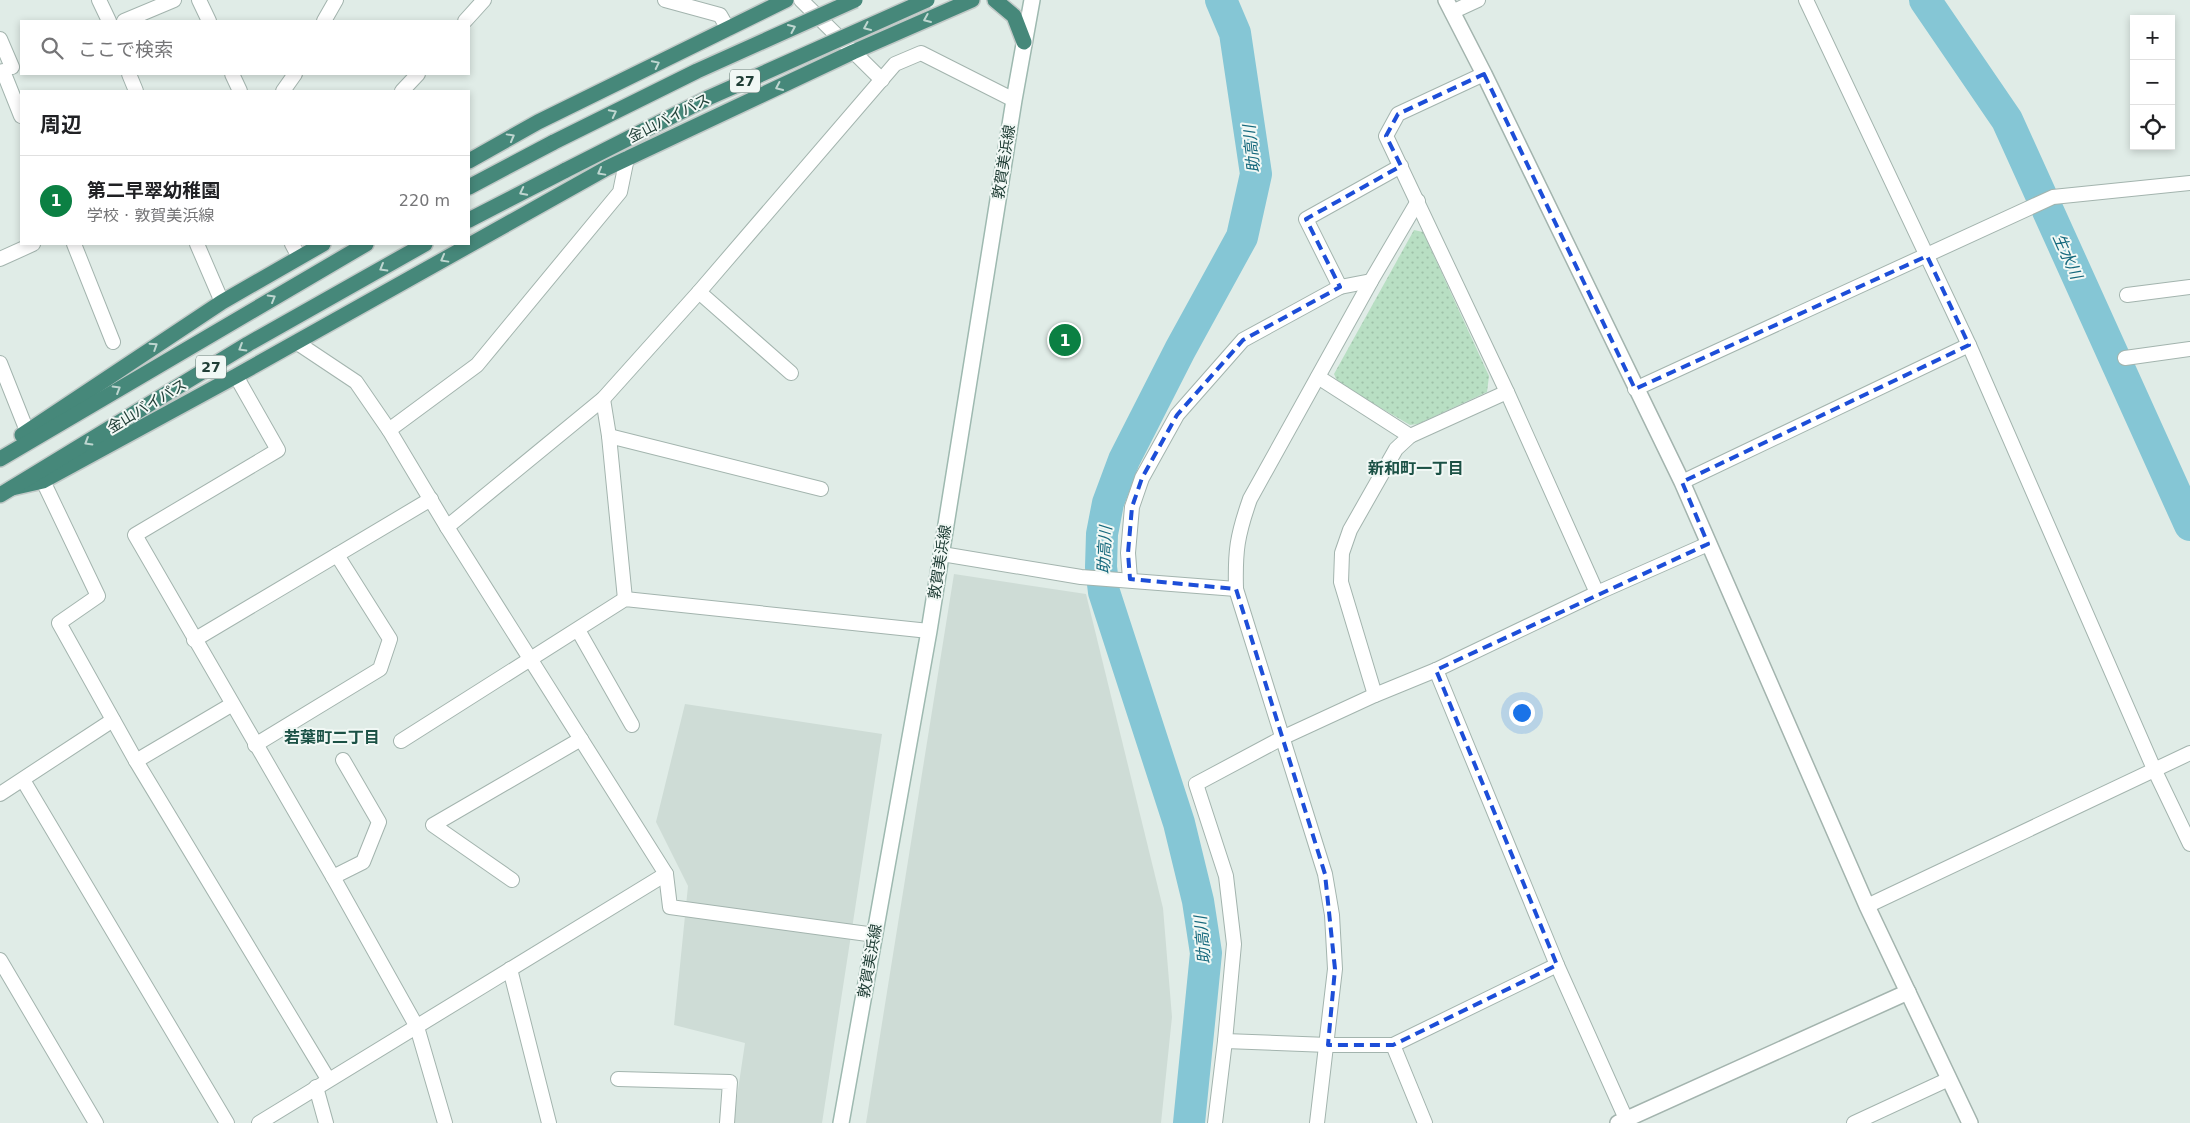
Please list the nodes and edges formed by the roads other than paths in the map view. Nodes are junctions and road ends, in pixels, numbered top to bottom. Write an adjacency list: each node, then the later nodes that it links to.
1 (99, 0): 17 (street)
2 (174, 0): 18 (street)
3 (199, 0): 19 (street)
4 (336, 0): 20 (street)
5 (484, 0): 21 (street)
6 (665, 0): 22 (street)
7 (786, 0): 22 (highway)
8 (801, 0): 25 (street)
9 (854, 0): 43 (highway, 金山バイパス / 27, one-way to 9, bridge)
10 (927, 0): 45 (highway, 金山バイパス / 27, one-way to 45, bridge)
11 (972, 0): 25 (highway, one-way to 25)
12 (995, 0): 24 (highway)
13 (1032, 0): 24 (street, 敦賀美浜線)
14 (1478, 0): 16 (street)
15 (1806, 0): 53 (street)
16 (1449, 6): 27 (street)
17 (109, 20)
18 (126, 20)
19 (209, 20)
20 (325, 20)
21 (466, 20)
22 (728, 29): 40 (highway, one-way to 22)
23 (0, 39): 26 (street)
24 (1024, 42): 37 (street, 敦賀美浜線)
25 (853, 52): 32 (street); 39 (highway, one-way to 39)
26 (9, 68): 38 (street)
27 (1484, 74): 41 (street); 70 (street)
28 (129, 75): 33 (street)
29 (232, 75): 34 (street)
30 (294, 75): 35 (street)
31 (417, 75): 36 (street)
32 (882, 80): 37 (street); 58 (street)
33 (136, 90)
34 (240, 90)
35 (284, 90)
36 (403, 90)
37 (1014, 100): 86 (street, 敦賀美浜線)
38 (20, 112)
39 (627, 158): 62 (highway, one-way to 62); 73 (street)
40 (470, 160)
41 (1401, 166): 44 (street); 56 (street)
42 (2190, 183): 53 (street)
43 (470, 186)
44 (1418, 201): 55 (street); 71 (street)
45 (470, 219)
46 (31, 245): 54 (street)
47 (74, 245): 61 (street)
48 (197, 245): 60 (street)
49 (318, 245): 52 (highway)
50 (364, 245): 78 (highway, 金山バイパス / 27, one-way to 50)
51 (423, 245): 82 (highway, 金山バイパス / 27, one-way to 82)
52 (296, 250): 60 (highway)
53 (1927, 256): 63 (street); 70 (street)
54 (0, 259)
55 (1371, 281): 56 (street); 69 (street)
56 (1340, 287): 88 (street)
57 (2190, 287): 59 (street)
58 (699, 292): 67 (street); 72 (street)
59 (2127, 295)
60 (222, 302): 74 (highway, one-way to 60)
61 (113, 342)
62 (296, 342): 68 (highway); 73 (street)
63 (1969, 344): 80 (street); 108 (street)
64 (2190, 349): 65 (street)
65 (2125, 358)
66 (0, 363): 74 (street)
67 (791, 373)
68 (236, 376): 79 (highway); 94 (street)
69 (1318, 377): 76 (street); 89 (street)
70 (1635, 389): 80 (street)
71 (1507, 392): 76 (street); 90 (street)
72 (603, 399): 75 (street); 84 (street)
73 (389, 430): 83 (street)
74 (27, 431): 77 (highway)
75 (610, 436): 81 (street); 91 (street)
76 (1410, 436): 97 (street)
77 (0, 454)
78 (0, 459)
79 (43, 481): 82 (highway); 99 (street)
80 (1682, 482): 85 (street)
81 (821, 489)
82 (6, 491)
83 (431, 499): 84 (street); 87 (street)
84 (447, 527): 95 (street)
85 (1708, 544): 90 (street); 115 (street)
86 (942, 554): 88 (street); 93 (street, 敦賀美浜線)
87 (337, 555): 94 (street); 104 (street)
88 (1130, 579): 89 (street)
89 (1236, 589): 101 (street)
90 (1597, 593): 96 (street)
91 (625, 599): 92 (street); 93 (street)
92 (578, 630): 95 (street); 100 (street)
93 (929, 632): 116 (street, 敦賀美浜線)
94 (194, 640): 98 (street)
95 (531, 659): 102 (street); 103 (street)
96 (1436, 670): 97 (street); 118 (street)
97 (1375, 695): 101 (street)
98 (231, 704): 104 (street); 107 (street)
99 (114, 720): 107 (street); 109 (street)
100 (632, 725)
101 (1284, 737): 122 (street); 124 (street)
102 (581, 739): 112 (street); 114 (street)
103 (401, 741)
104 (255, 745): 113 (street)
105 (2190, 752): 108 (street)
106 (344, 760): 113 (street)
107 (136, 762): 125 (street)
108 (2154, 770): 111 (street); 115 (street)
109 (23, 780): 110 (street); 132 (street)
110 (0, 794)
111 (2190, 844)
112 (666, 874): 116 (street); 119 (street)
113 (333, 877): 121 (street)
114 (512, 880)
115 (1867, 906): 120 (street)
116 (875, 935): 138 (street, 敦賀美浜線)
117 (0, 960): 131 (street)
118 (1557, 965): 123 (street); 129 (street)
119 (510, 969): 121 (street); 136 (street)
120 (1908, 992): 127 (street); 129 (street)
121 (417, 1027): 125 (street); 135 (street)
122 (1225, 1041): 124 (street); 139 (street)
123 (1392, 1044): 124 (street); 141 (street)
124 (1328, 1045): 140 (street)
125 (328, 1079): 128 (street)
126 (618, 1079): 137 (street)
127 (1949, 1079): 130 (street); 142 (street)
128 (316, 1087): 133 (street); 134 (street)
129 (1626, 1122)
130 (1860, 1122)
131 (96, 1123)
132 (227, 1123)
133 (258, 1123)
134 (326, 1123)
135 (445, 1123)
136 (549, 1123)
137 (727, 1123)
138 (841, 1123)
139 (1215, 1123)
140 (1317, 1123)
141 (1425, 1123)
142 (1970, 1123)

